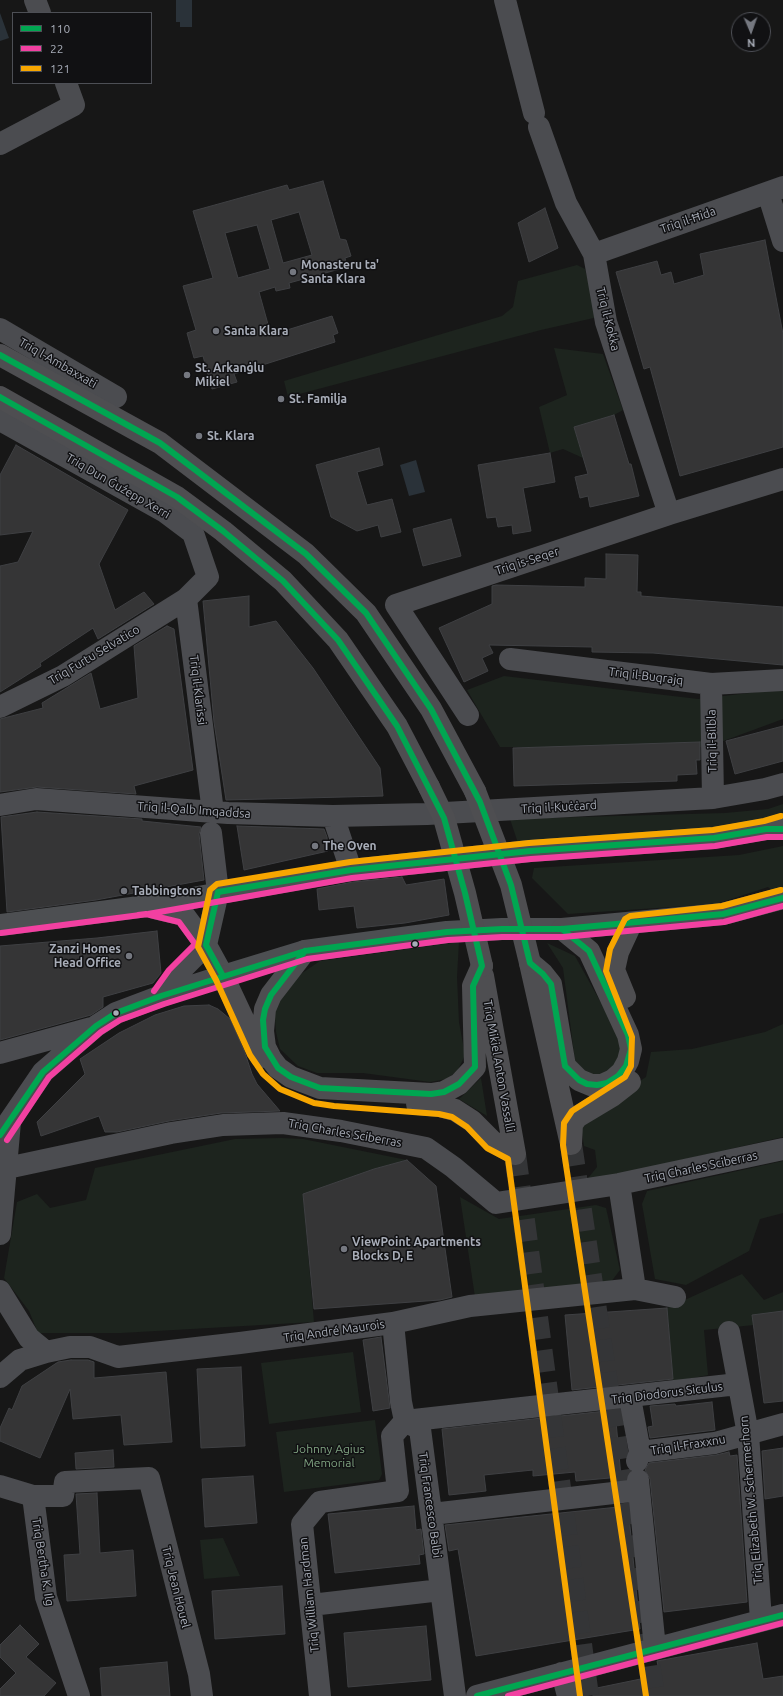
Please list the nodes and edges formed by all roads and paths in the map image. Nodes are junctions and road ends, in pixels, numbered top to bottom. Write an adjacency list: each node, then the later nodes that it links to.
1 (35, 0): 3 (street)
2 (505, 0): 8 (street, Triq il-Kokka)
3 (40, 12)
4 (66, 84): 5 (street)
5 (0, 144)
6 (775, 190): 7 (street); 8 (street, Triq il-Ħida)
7 (783, 241)
8 (594, 254): 16 (street, Triq il-Kokka)
9 (0, 329): 12 (street, Triq l-Ambaxxati)
10 (0, 355): 38 (highway, bridge)
11 (0, 397): 15 (highway, Triq Mikiel Anton Vassalli)
12 (116, 397)
13 (0, 420): 15 (street, Triq Dun Ǵuźepp Xerri)
14 (783, 479): 16 (street, Triq is-Seqer)
15 (171, 504): 17 (street, Triq Dun Ǵuźepp Xerri); 39 (highway, Triq Mikiel Anton Vassalli, bridge)
16 (669, 514): 22 (street, Triq is-Seqer)
17 (186, 599): 21 (street, Triq Furtu Selvatico); 27 (street, Triq il-Klarissi)
18 (510, 659): 20 (street, Triq il-Buqrajq)
19 (783, 680): 20 (street, Triq il-Buqrajq)
20 (711, 684): 24 (street, Triq il-Bilbla)
21 (0, 707)
22 (468, 714)
23 (783, 784): 24 (street, Triq il-Kuċċard)
24 (713, 798): 26 (street, Triq il-Kuċċard)
25 (0, 805): 27 (street, Triq il-Qalb Imqaddsa)
26 (333, 816): 27 (street, Triq il-Qalb Imqaddsa); 29 (street)
27 (212, 822): 30 (street, Triq il-Klarissi)
28 (777, 827): 29 (main road)
29 (350, 870): 30 (main road)
30 (218, 892): 32 (main road); 36 (main road)
31 (783, 898): 33 (main road)
32 (146, 906): 34 (main road); 36 (main road)
33 (631, 924): 35 (main road); 38 (highway)
34 (0, 925)
35 (562, 929): 37 (main road); 38 (highway)
36 (206, 945): 40 (main road); 41 (street)
37 (305, 951): 39 (highway); 40 (main road)
38 (530, 963)
39 (482, 966): 40 (highway, Triq Mikiel Anton Vassalli)
40 (224, 976): 41 (street)
41 (161, 996): 42 (street)
42 (96, 1026): 43 (street); 44 (street)
43 (0, 1053)
44 (5, 1129): 46 (street)
45 (783, 1149): 47 (street, Triq Charles Sciberras)
46 (7, 1168): 47 (street, Triq Charles Sciberras); 48 (street)
47 (619, 1184): 49 (street)
48 (0, 1234)
49 (635, 1289): 51 (street, Triq André Maurois); 52 (street, Triq André Maurois)
50 (0, 1291): 54 (street)
51 (675, 1297)
52 (393, 1322): 54 (street, Triq André Maurois); 58 (street)
53 (730, 1332): 56 (street, Triq Elizabeth W. Schermerhorn)
54 (46, 1352): 55 (street, Triq André Maurois)
55 (0, 1378)
56 (738, 1384): 57 (street, Triq Diodorus Siculus); 60 (street, Triq Elizabeth W. Schermerhorn)
57 (630, 1398): 58 (street, Triq Diodorus Siculus); 61 (street)
58 (405, 1421): 64 (street, Triq Francesco Balbi); 66 (street, Triq William Hardman)
59 (783, 1424): 60 (street, Triq il-Fraxxnu)
60 (748, 1434): 61 (street, Triq il-Fraxxnu); 68 (street, Triq Elizabeth W. Schermerhorn)
61 (639, 1471): 64 (street, Triq il-Fraxxnu); 69 (street)
62 (0, 1486): 63 (street)
63 (33, 1496): 72 (street, Triq Bertha K. Ilg); 73 (street, Triq Jean Houel)
64 (432, 1514): 65 (street, Triq Francesco Balbi)
65 (441, 1590): 66 (street); 74 (street, Triq Francesco Balbi)
66 (311, 1605): 71 (street, Triq William Hardman)
67 (783, 1615): 68 (street)
68 (761, 1620): 69 (street)
69 (655, 1648): 70 (street)
70 (562, 1673): 75 (street); 76 (street)
71 (322, 1691)
72 (79, 1696)
73 (202, 1696)
74 (456, 1696)
75 (477, 1696)
76 (568, 1696)

